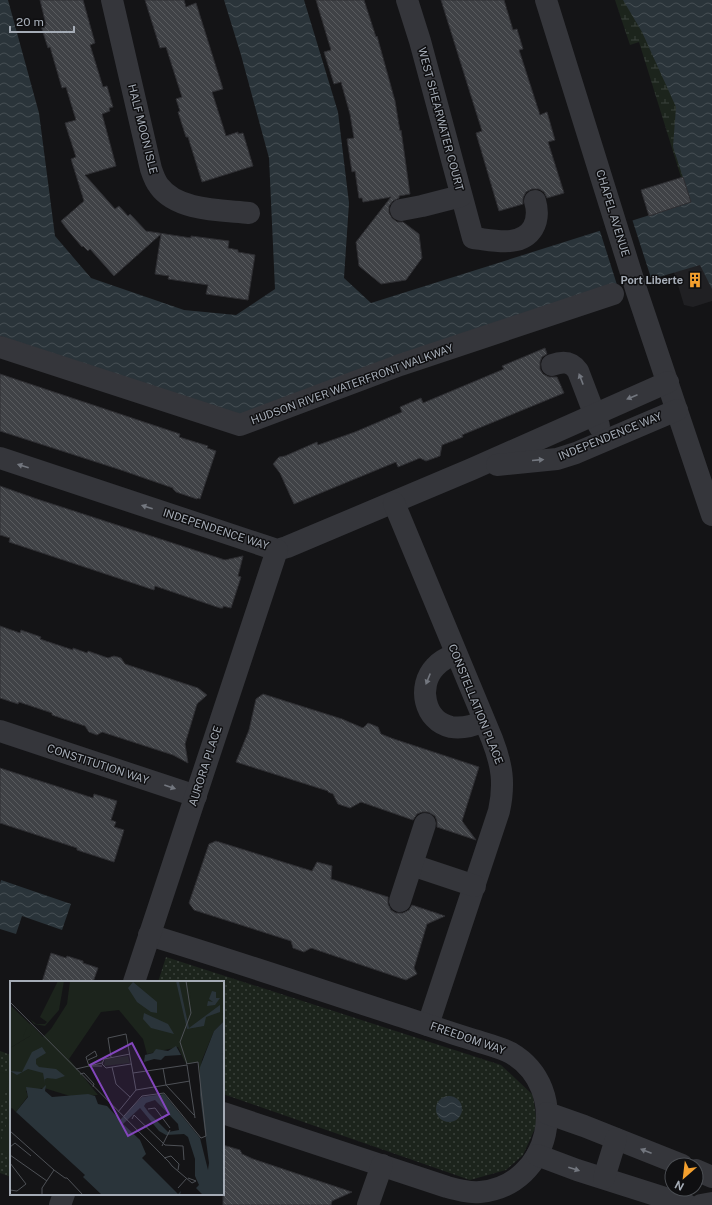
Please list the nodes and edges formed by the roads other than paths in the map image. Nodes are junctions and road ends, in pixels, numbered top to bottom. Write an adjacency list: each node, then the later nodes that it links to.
1 (112, 0): 7 (street, HALF MOON ISLE)
2 (407, 0): 4 (street, WEST SHEARWATER COURT)
3 (546, 0): 11 (street, CHAPEL AVENUE)
4 (461, 196): 5 (street, WEST SHEARWATER COURT); 6 (street)
5 (535, 201)
6 (401, 210)
7 (249, 213)
8 (613, 294): 9 (street, HUDSON RIVER WATERFRONT WALKWAY)
9 (0, 347)
10 (552, 364): 13 (street, one-way to 10)
11 (668, 382): 12 (street, CHAPEL AVENUE); 13 (street, INDEPENDENCE WAY, one-way to 13)
12 (677, 410): 14 (street, INDEPENDENCE WAY); 18 (street, CHAPEL AVENUE)
13 (594, 414): 14 (street); 16 (street, INDEPENDENCE WAY)
14 (605, 440): 16 (street, INDEPENDENCE WAY, one-way to 14)
15 (0, 458): 19 (street, INDEPENDENCE WAY, one-way to 15)
16 (472, 469): 17 (street, INDEPENDENCE WAY)
17 (394, 503): 19 (street, INDEPENDENCE WAY); 20 (street, CONSTELLATION PLACE)
18 (712, 515)
19 (277, 550): 23 (street, AURORA PLACE)
20 (456, 654): 21 (street, CONSTELLATION PLACE); 21 (street, one-way to 21)
21 (484, 721): 26 (street, CONSTELLATION PLACE)
22 (0, 731): 23 (street, CONSTITUTION WAY, one-way to 23)
23 (196, 796): 28 (street, AURORA PLACE)
24 (425, 824): 25 (street)
25 (412, 865): 26 (street); 27 (street)
26 (474, 886): 30 (street, CONSTELLATION PLACE)
27 (400, 901)
28 (149, 935): 29 (street, AURORA PLACE); 30 (street, FREEDOM WAY)
29 (134, 981)
30 (428, 1025): 32 (street, FREEDOM WAY)
31 (224, 1113): 36 (street, FREEDOM WAY)
32 (547, 1113): 33 (street); 34 (street, FREEDOM WAY)
33 (616, 1139): 35 (street, one-way to 33); 37 (street)
34 (537, 1156): 36 (street, FREEDOM WAY); 37 (street, one-way to 37)
35 (664, 1158)
36 (382, 1165): 41 (street)
37 (604, 1178): 42 (street)
38 (64, 1195): 40 (street)
39 (712, 1203): 43 (street)
40 (60, 1205)
41 (368, 1205)
42 (687, 1205)
43 (701, 1205)

